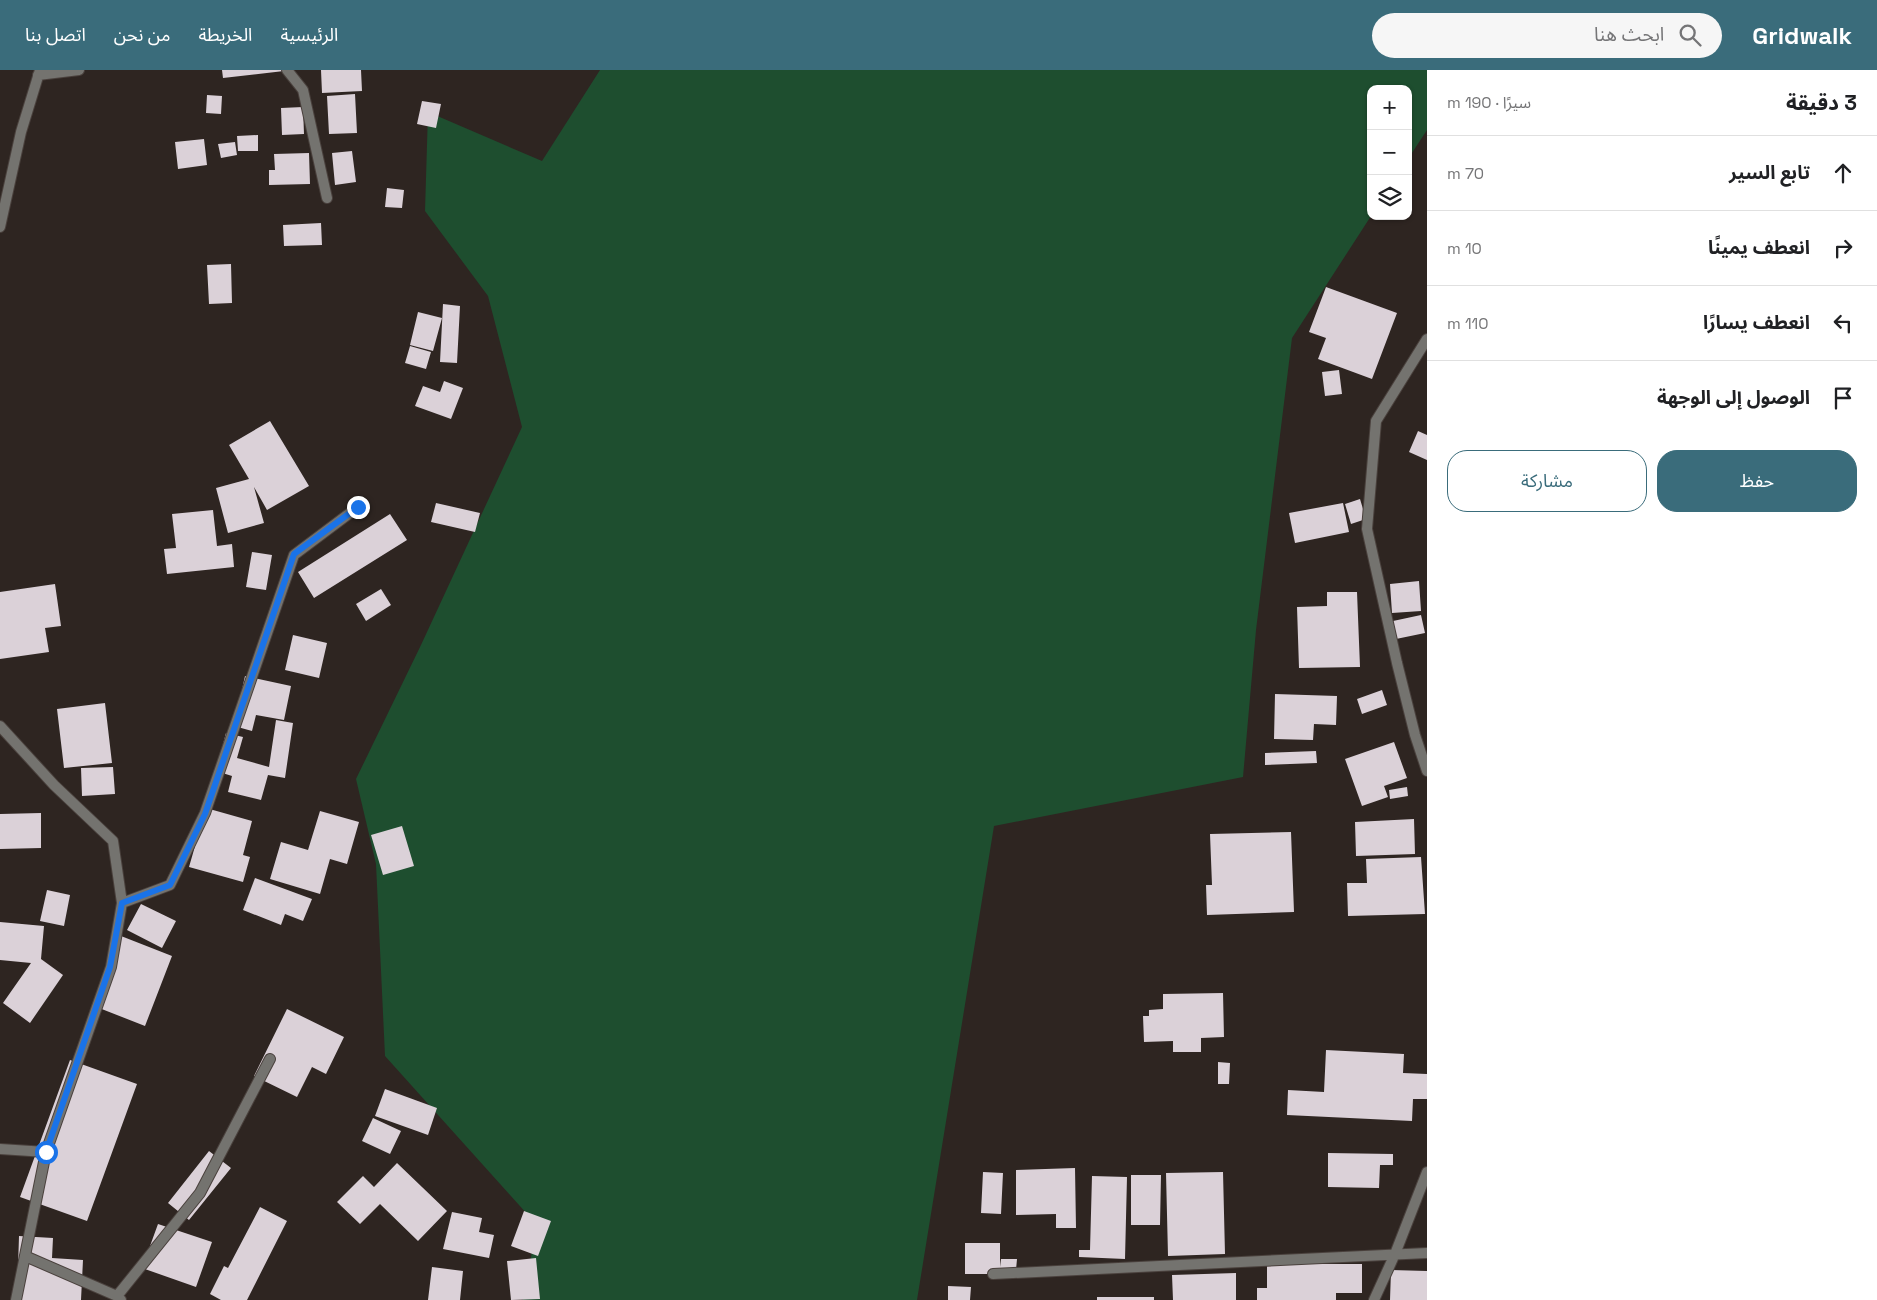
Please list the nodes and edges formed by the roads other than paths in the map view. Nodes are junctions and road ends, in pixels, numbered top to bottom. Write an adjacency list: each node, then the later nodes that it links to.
1 (79, 70): 3 (street)
2 (287, 70): 4 (street)
3 (39, 73): 5 (street)
4 (327, 198)
5 (0, 227)
6 (1427, 339): 9 (street)
7 (358, 507): 10 (street)
8 (0, 726): 10 (street)
9 (1427, 772)
10 (122, 903): 13 (street)
11 (270, 1059): 19 (street)
12 (0, 1149): 13 (street)
13 (46, 1152): 17 (street)
14 (1427, 1172): 16 (street)
15 (1427, 1253): 16 (street)
16 (1395, 1254): 18 (street); 21 (street)
17 (25, 1256): 19 (street); 20 (street)
18 (993, 1274)
19 (119, 1298)
20 (16, 1300)
21 (1374, 1300)

